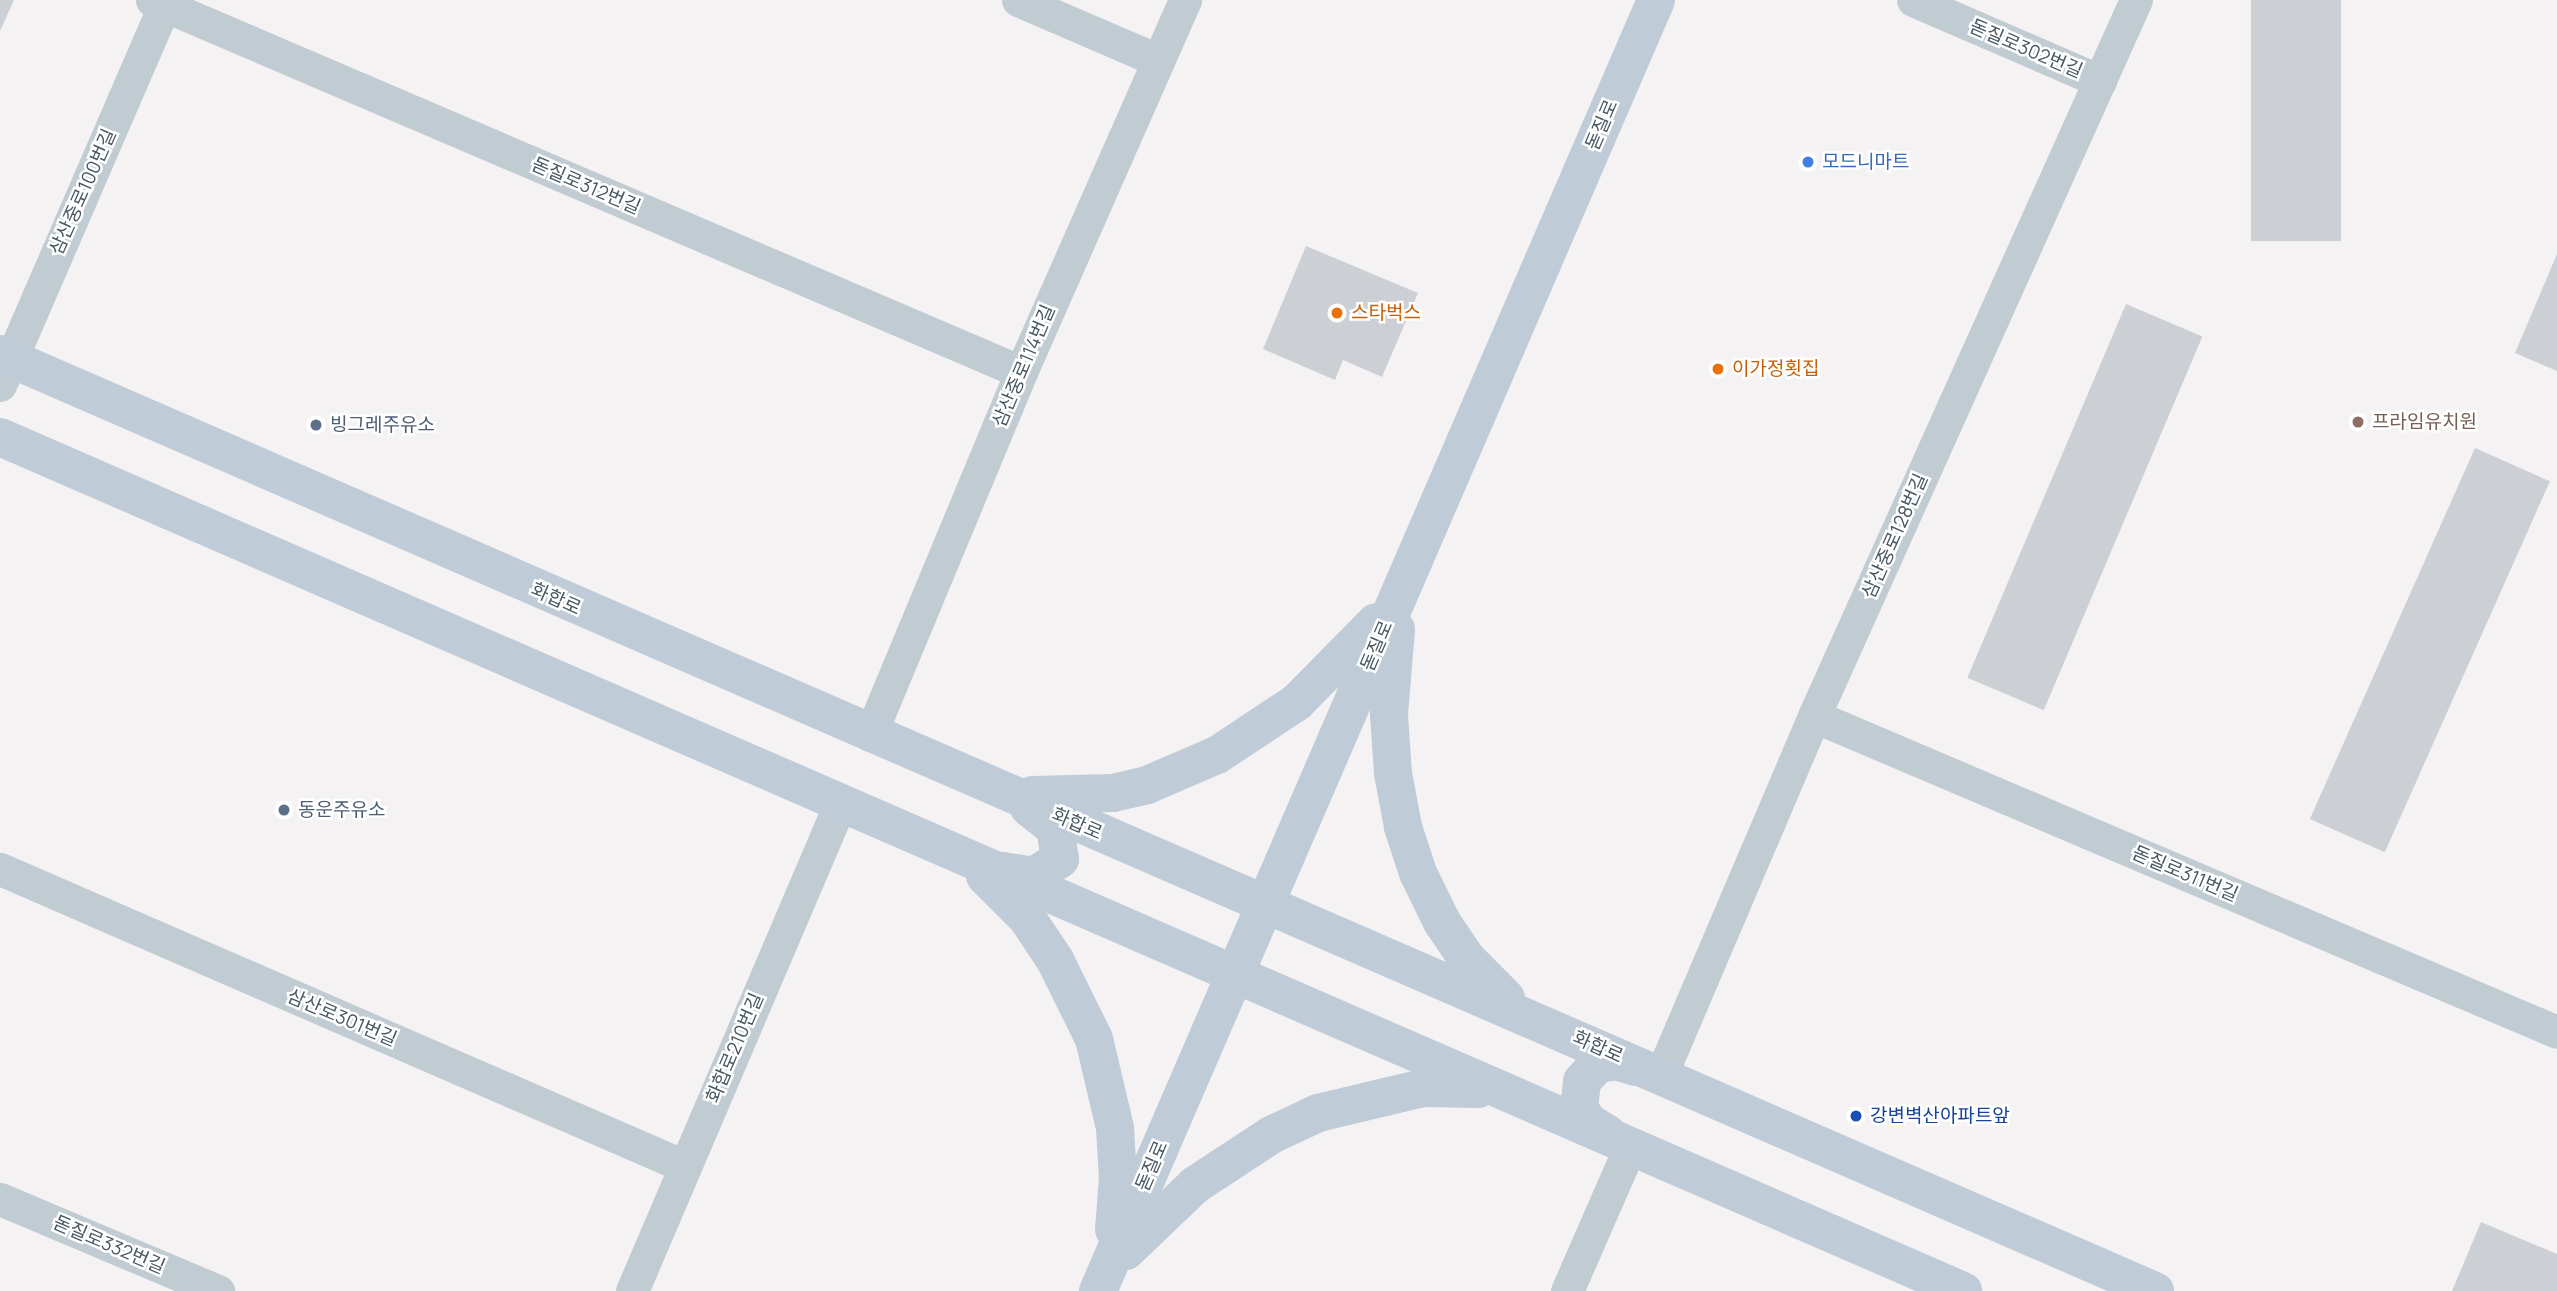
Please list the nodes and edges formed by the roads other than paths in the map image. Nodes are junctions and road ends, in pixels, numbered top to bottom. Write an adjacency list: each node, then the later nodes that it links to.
1 (1018, 0): 7 (street)
2 (1185, 0): 7 (street, 삼산중로114번길)
3 (1656, 0): 12 (main road, 돋질로)
4 (1913, 0): 8 (street, 돋질로302번길)
5 (2136, 0): 8 (street, 삼산중로128번길)
6 (161, 2): 9 (street, 삼산중로100번길); 10 (street, 돋질로312번길)
7 (1157, 60): 10 (street, 삼산중로114번길)
8 (2101, 80): 13 (street, 삼산중로128번길)
9 (4, 366): 14 (main road, 화합로)
10 (1021, 372): 14 (street, 삼산중로114번길)
11 (0, 437): 16 (main road)
12 (1401, 590): 15 (main road); 19 (main road, 돋질로); 21 (main road)
13 (1814, 716): 22 (street, 돋질로311번길); 23 (street, 삼산중로128번길)
14 (870, 735): 15 (main road, 화합로)
15 (1001, 791): 17 (main road); 19 (main road, 화합로)
16 (840, 804): 17 (main road); 26 (street, 화합로210번길)
17 (967, 860): 20 (main road); 28 (main road)
18 (0, 869): 26 (street, 삼산로301번길)
19 (1266, 904): 20 (main road, 돋질로); 21 (main road, 화합로)
20 (1235, 976): 24 (main road); 28 (main road, 돋질로)
21 (1532, 1019): 23 (main road, 화합로)
22 (2557, 1032)
23 (1661, 1075): 25 (main road); 33 (main road, 화합로)
24 (1501, 1091): 25 (main road); 28 (main road)
25 (1630, 1147): 31 (street); 32 (main road)
26 (684, 1166): 30 (street, 화합로210번길)
27 (0, 1199): 29 (street, 돋질로332번길)
28 (1100, 1287)
29 (218, 1291)
30 (632, 1291)
31 (1567, 1291)
32 (1963, 1291)
33 (2155, 1291)

